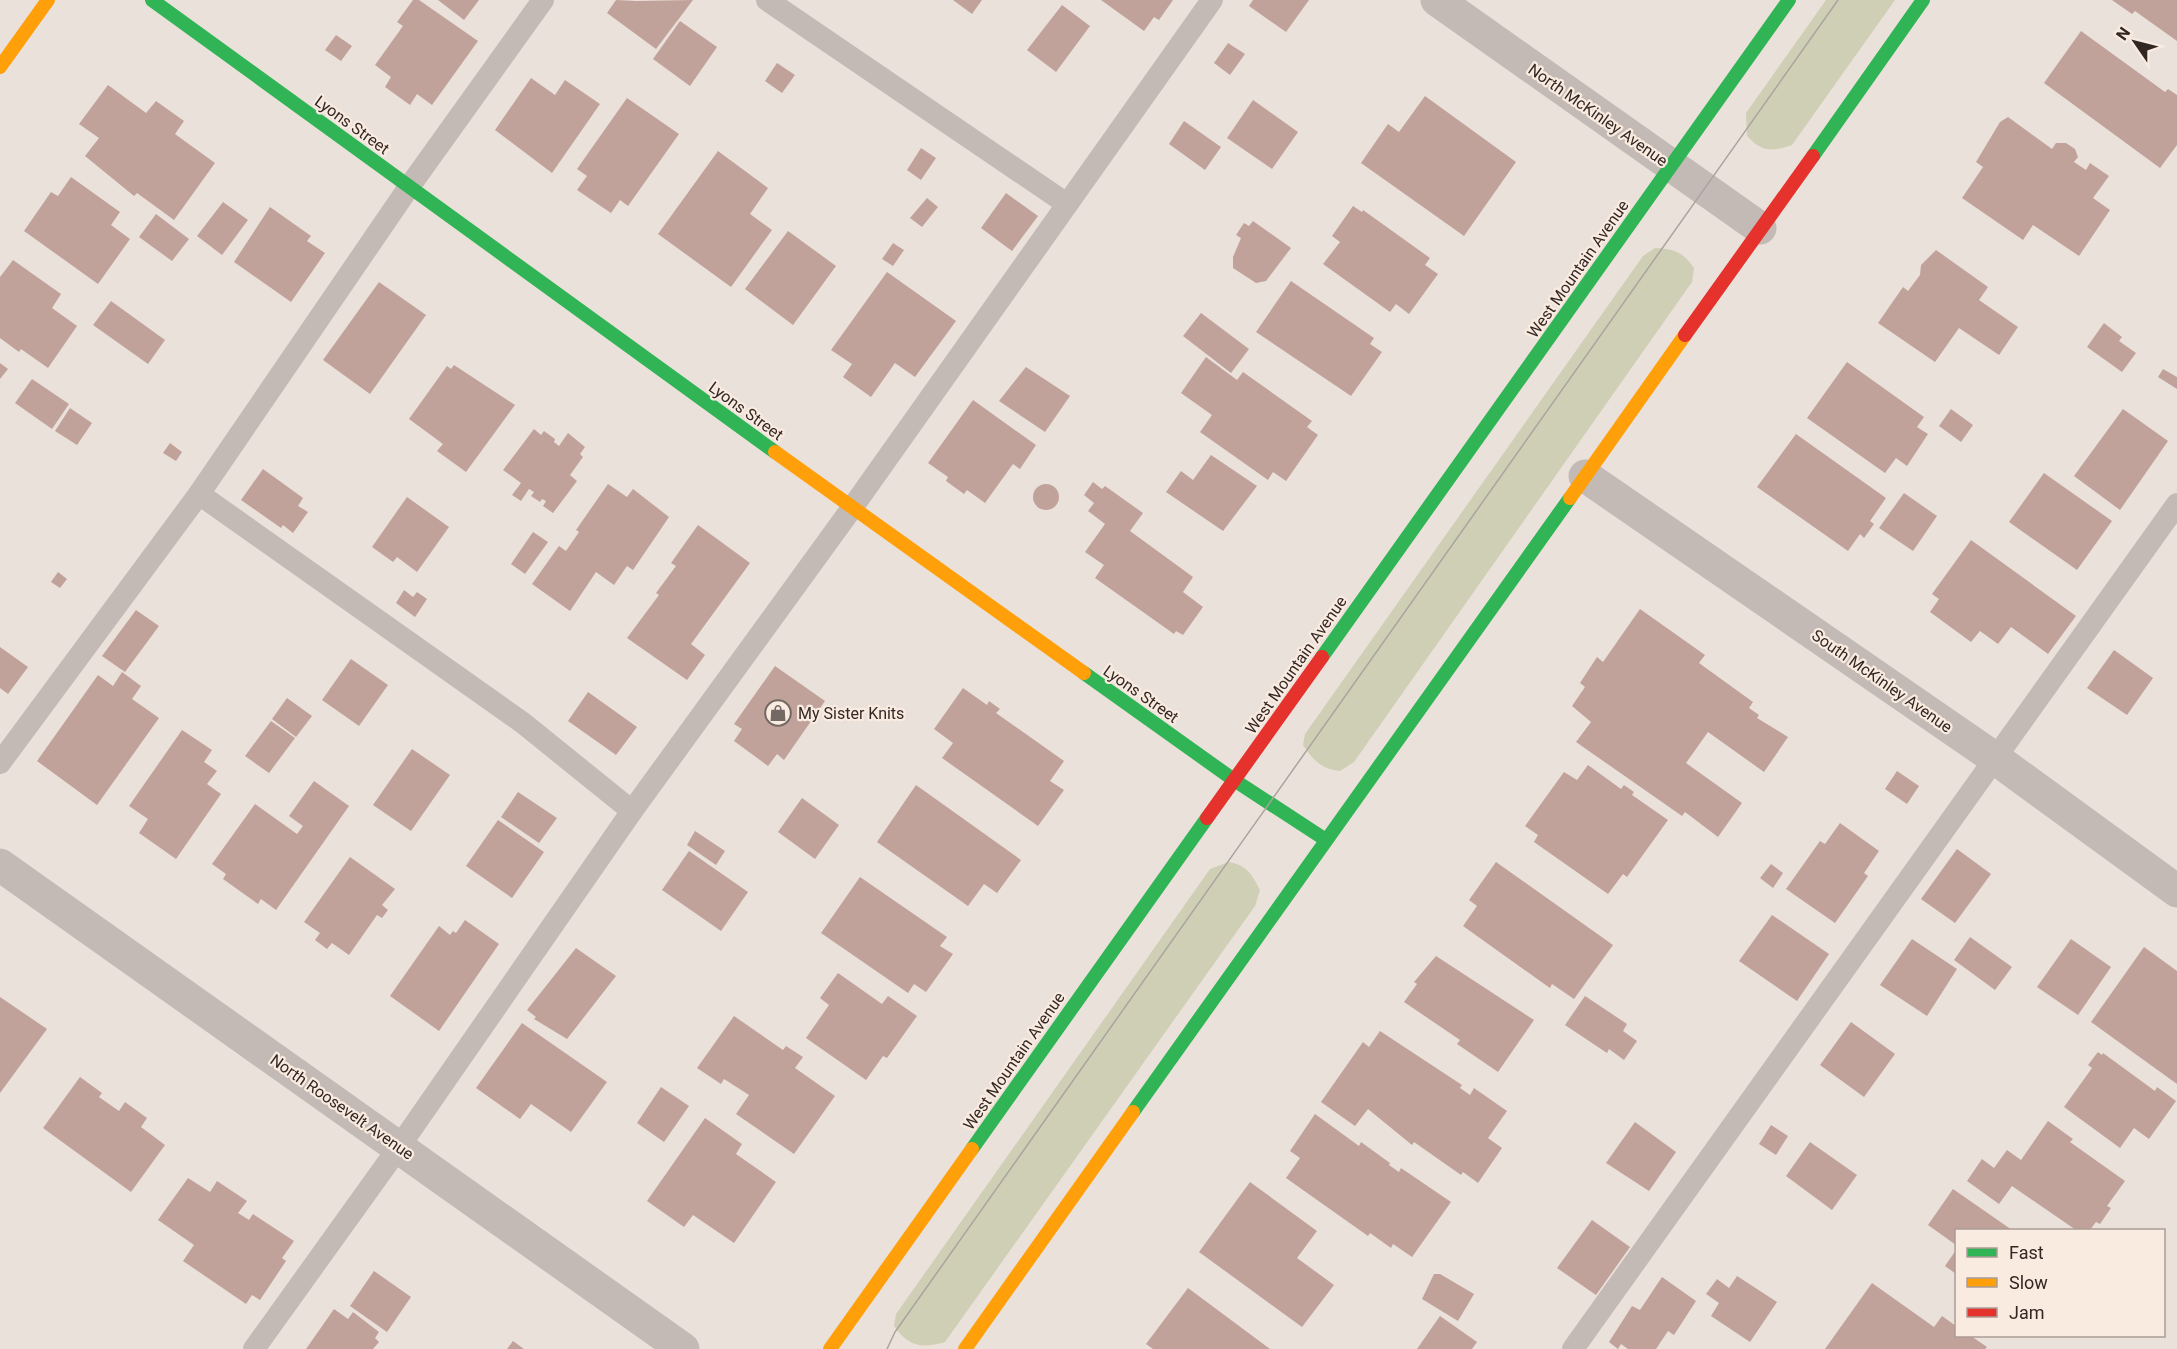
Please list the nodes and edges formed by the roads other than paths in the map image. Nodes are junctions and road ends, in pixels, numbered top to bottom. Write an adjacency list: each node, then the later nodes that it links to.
1 (48, 0): 9 (street)
2 (152, 0): 11 (street, Lyons Street)
3 (543, 0): 11 (lane)
4 (767, 0): 12 (lane)
5 (1212, 0): 12 (lane)
6 (1437, 0): 10 (street, North McKinley Avenue)
7 (1789, 0): 10 (street, West Mountain Avenue)
8 (1923, 0): 13 (street)
9 (0, 67)
10 (1671, 166): 13 (street, North McKinley Avenue); 20 (street, West Mountain Avenue)
11 (409, 187): 15 (lane); 17 (street, Lyons Street)
12 (1067, 204): 17 (lane)
13 (1760, 228): 14 (street)
14 (1585, 476): 18 (street, South McKinley Avenue); 22 (street)
15 (199, 494): 19 (lane); 21 (lane)
16 (2177, 504): 18 (lane)
17 (852, 508): 20 (street, Lyons Street); 21 (lane)
18 (1996, 759): 24 (street, South McKinley Avenue); 30 (lane)
19 (0, 763)
20 (1234, 780): 22 (street, Lyons Street); 28 (street, West Mountain Avenue)
21 (632, 811): 25 (lane)
22 (1326, 840): 29 (street)
23 (0, 865): 25 (street, North Roosevelt Avenue)
24 (2177, 891)
25 (399, 1148): 26 (lane); 27 (street, North Roosevelt Avenue)
26 (254, 1349)
27 (683, 1349)
28 (830, 1349)
29 (966, 1349)
30 (1573, 1349)

